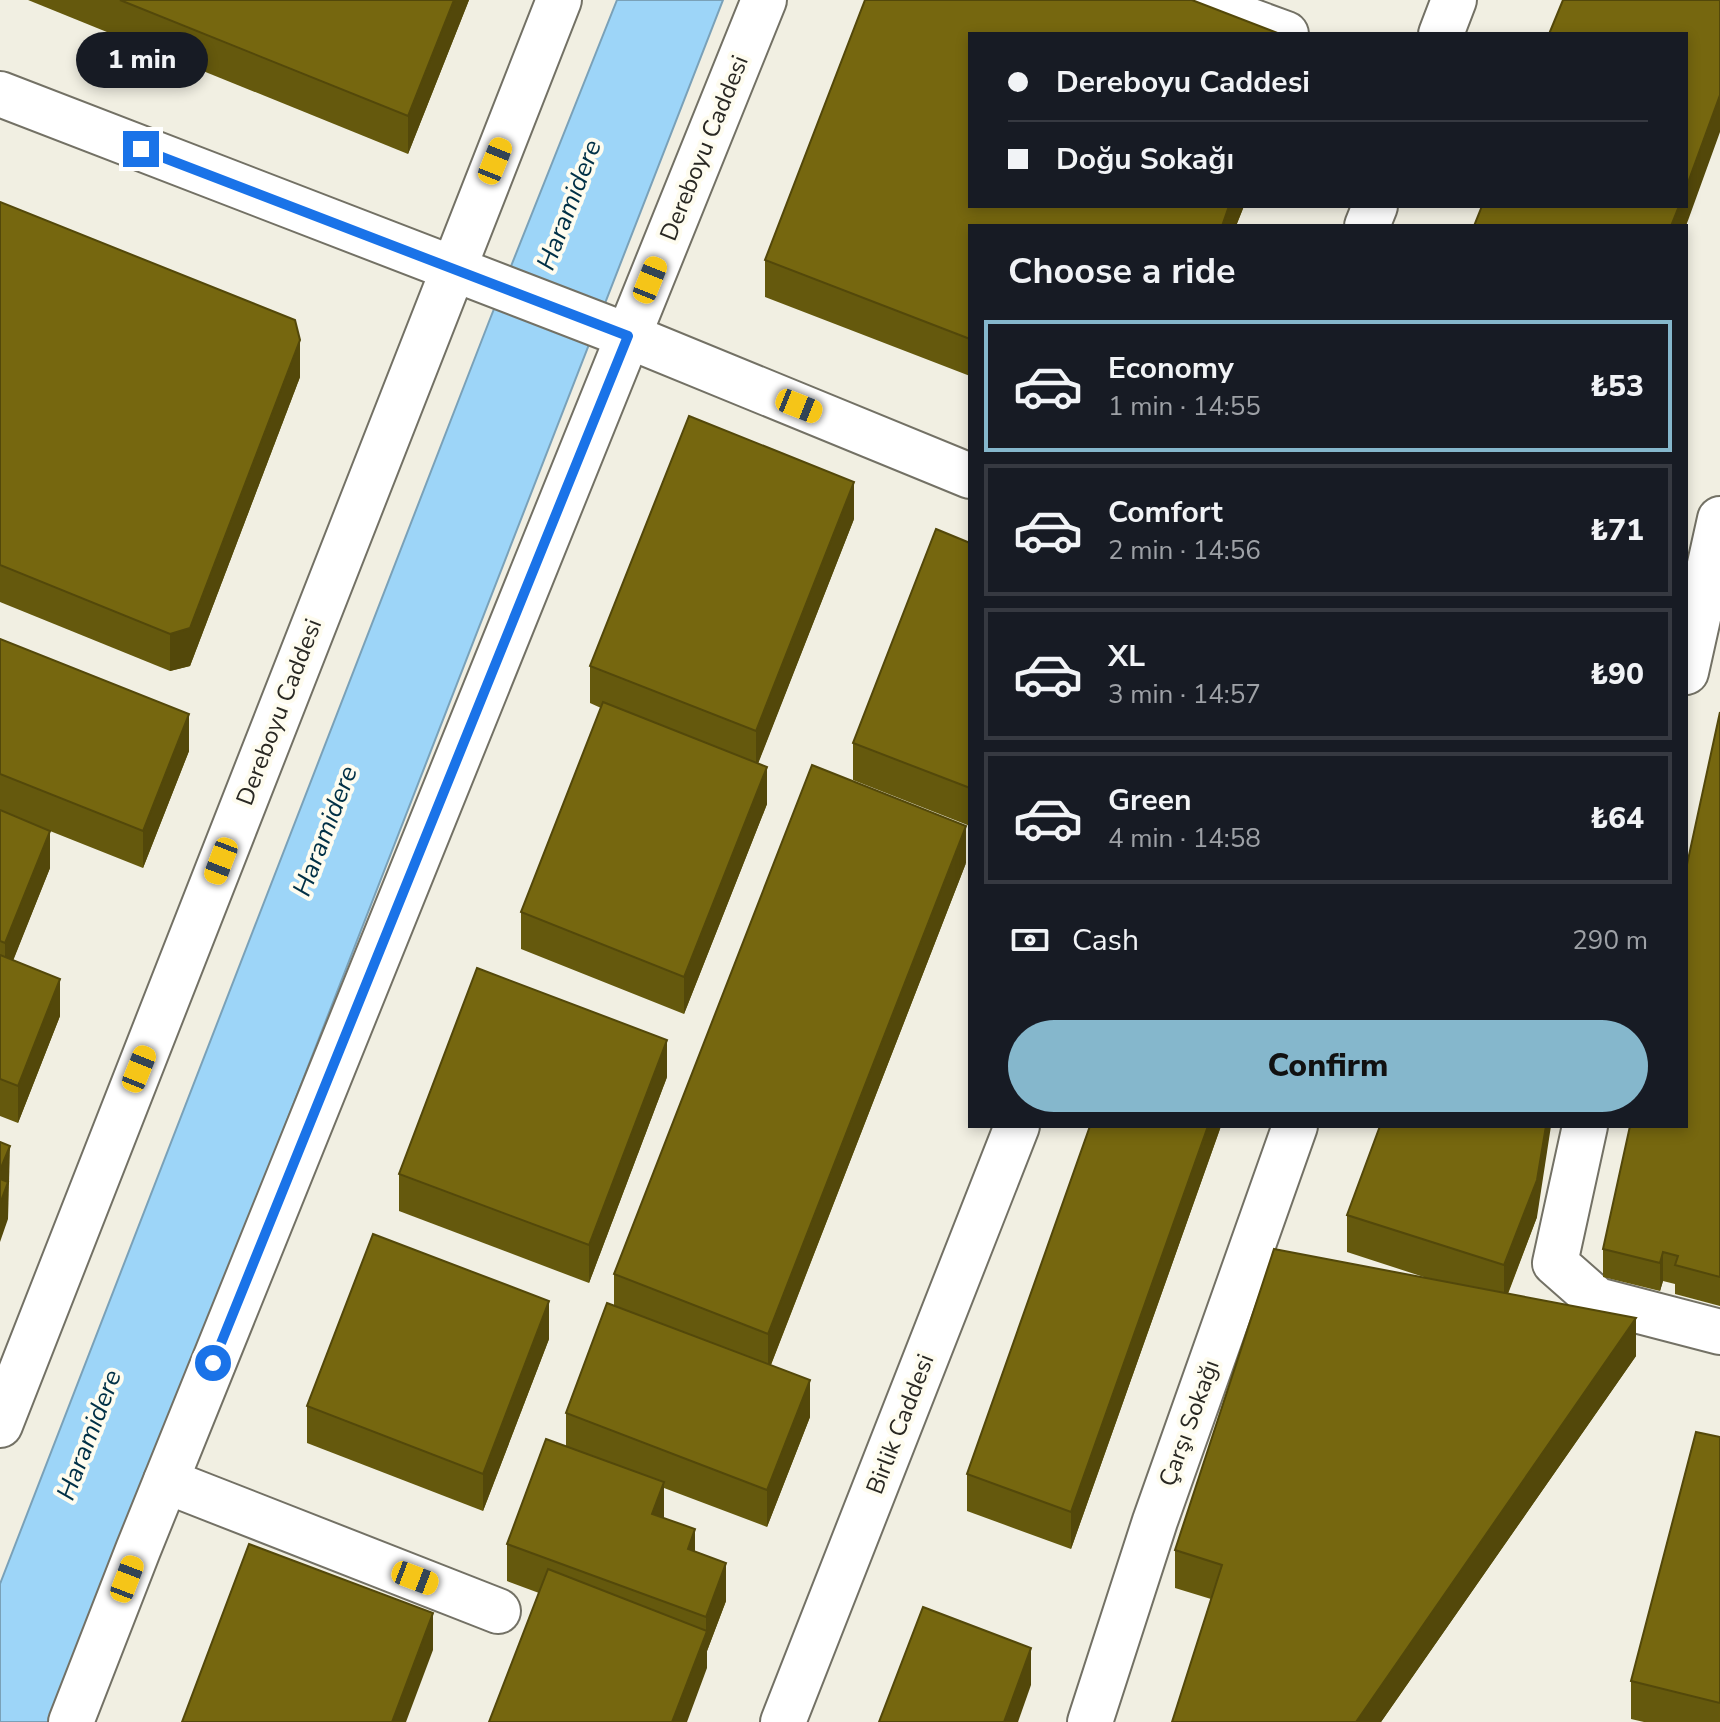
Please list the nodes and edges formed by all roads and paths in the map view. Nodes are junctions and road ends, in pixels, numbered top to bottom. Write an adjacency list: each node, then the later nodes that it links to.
1 (559, 0): 8 (street, Dereboyu Caddesi)
2 (764, 0): 9 (street, Dereboyu Caddesi)
3 (1194, 0): 5 (street)
4 (1454, 0): 6 (street)
5 (1281, 32)
6 (1442, 32)
7 (0, 94): 8 (street)
8 (453, 268): 9 (street); 17 (street, Dereboyu Caddesi)
9 (628, 336): 10 (street); 18 (street, Dereboyu Caddesi)
10 (968, 475)
11 (1717, 543): 12 (street)
12 (1688, 664)
13 (1016, 1128): 21 (street, Birlik Caddesi)
14 (1294, 1128): 22 (street, Çarşı Sokağı)
15 (1585, 1128): 16 (street)
16 (1720, 1332)
17 (0, 1425)
18 (166, 1481): 19 (street); 20 (street, Dereboyu Caddesi)
19 (498, 1611)
20 (71, 1722)
21 (783, 1722)
22 (1090, 1722)

